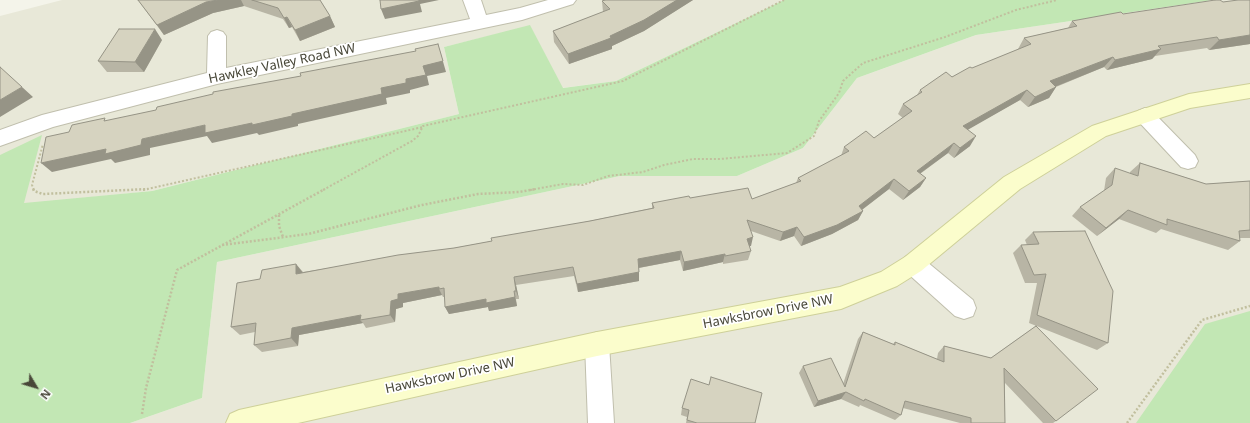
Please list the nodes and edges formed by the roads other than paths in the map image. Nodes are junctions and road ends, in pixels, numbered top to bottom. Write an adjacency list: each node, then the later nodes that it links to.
1 (472, 0): 3 (street)
2 (567, 0): 3 (street, Hawkley Valley Road NW)
3 (480, 22): 5 (street, Hawkley Valley Road NW)
4 (217, 36): 5 (street)
5 (217, 77): 8 (street, Hawkley Valley Road NW)
6 (1250, 91): 7 (street, Hawksbrow Drive NW)
7 (1146, 116): 9 (street); 10 (street, Hawksbrow Drive NW)
8 (0, 138)
9 (1188, 161)
10 (913, 264): 11 (street); 12 (street, Hawksbrow Drive NW)
11 (964, 308)
12 (597, 344): 13 (street, Hawksbrow Drive NW); 14 (street)
13 (239, 423)
14 (601, 423)

